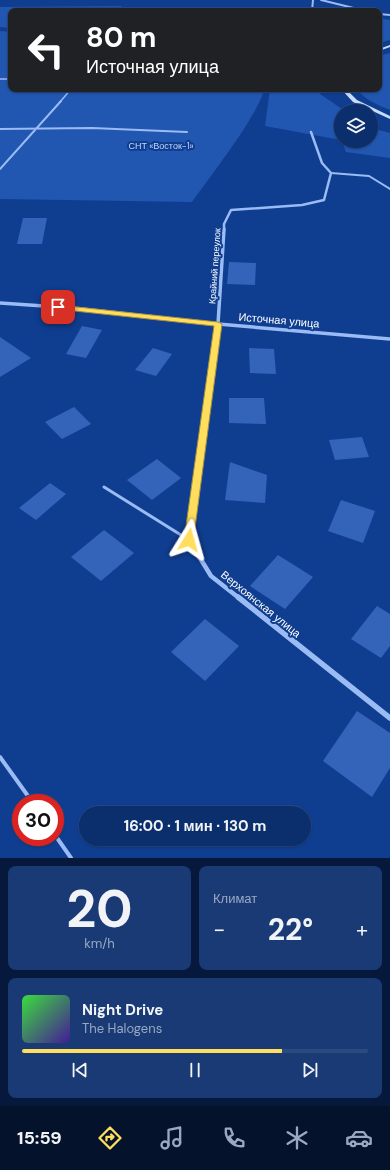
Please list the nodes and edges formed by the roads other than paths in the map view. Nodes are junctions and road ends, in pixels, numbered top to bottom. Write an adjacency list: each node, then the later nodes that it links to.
1 (321, 0): 2 (street)
2 (354, 8)
3 (68, 92): 7 (lane)
4 (346, 92): 5 (main road)
5 (390, 118)
6 (0, 129): 7 (lane)
7 (37, 129): 8 (lane); 10 (lane)
8 (187, 132)
9 (311, 132): 11 (street)
10 (0, 169)
11 (331, 173): 12 (lane); 14 (street, Крайний переулок)
12 (390, 189)
13 (0, 303): 14 (street, Источная улица)
14 (218, 324): 15 (street, Источная улица); 17 (street)
15 (390, 339)
16 (104, 487): 17 (lane)
17 (189, 540): 18 (street, Верхоянская улица)
18 (390, 718)
19 (0, 757): 20 (lane)
20 (27, 794)
21 (63, 846): 22 (lane)
22 (71, 858)

